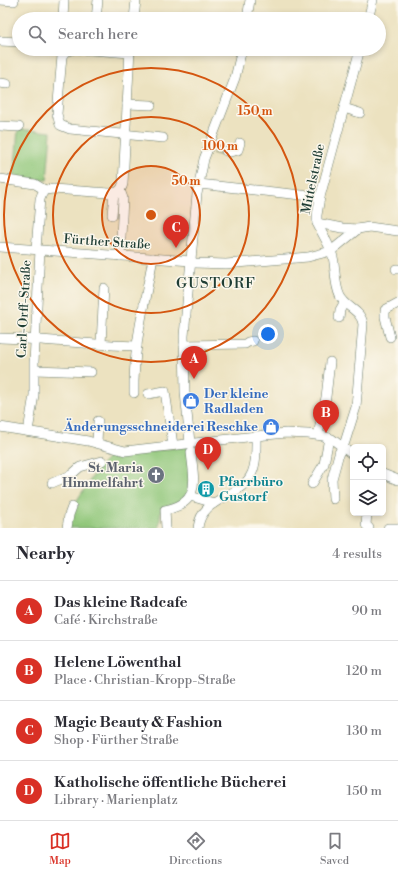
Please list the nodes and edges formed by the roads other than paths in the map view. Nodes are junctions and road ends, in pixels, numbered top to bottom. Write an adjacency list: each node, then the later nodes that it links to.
1 (0, 0): 7 (street)
2 (64, 0): 8 (street)
3 (98, 0): 9 (street)
4 (136, 0): 10 (street)
5 (250, 0): 11 (street)
6 (373, 0): 12 (street)
7 (14, 1)
8 (63, 12)
9 (97, 12)
10 (135, 12)
11 (248, 12)
12 (370, 12)
13 (0, 40): 14 (street)
14 (12, 41)
15 (65, 56): 25 (street)
16 (130, 56): 19 (street)
17 (240, 56): 30 (street)
18 (358, 56): 21 (street, Mittelstraße)
19 (127, 104): 20 (street); 25 (street)
20 (151, 105)
21 (344, 108): 22 (street); 33 (street, Mittelstraße)
22 (360, 113)
23 (0, 126): 24 (street)
24 (19, 128)
25 (125, 134): 26 (street); 32 (street)
26 (163, 138)
27 (240, 144): 28 (street)
28 (226, 151)
29 (0, 179): 31 (street)
30 (199, 184): 33 (street); 43 (street)
31 (45, 190): 32 (street); 39 (street, Carl-Orff-Straße)
32 (117, 192): 34 (street); 41 (street)
33 (320, 197): 35 (street, Mittelstraße)
34 (112, 215)
35 (317, 223): 36 (street); 40 (street, Mittelstraße)
36 (358, 229): 37 (street); 40 (street)
37 (398, 230)
38 (0, 247): 39 (street, Fürther Straße)
39 (38, 250): 41 (street, Fürther Straße); 50 (street, Carl-Orff-Straße)
40 (331, 251): 43 (street, Fürther Straße); 45 (street, Mittelstraße)
41 (120, 256): 42 (street, Fürther Straße)
42 (153, 258): 43 (street, Fürther Straße); 54 (street)
43 (191, 261): 53 (street)
44 (104, 288): 52 (street)
45 (344, 303): 47 (street); 71 (street)
46 (398, 303): 48 (street)
47 (339, 318)
48 (390, 337)
49 (0, 338): 50 (street)
50 (36, 339): 52 (street); 56 (street, Carl-Orff-Straße)
51 (253, 341): 53 (street)
52 (101, 344): 54 (street)
53 (184, 345): 67 (street)
54 (137, 346): 58 (street)
55 (330, 362): 63 (street)
56 (34, 370): 57 (street, Carl-Orff-Straße); 62 (street, Carl-Orff-Straße)
57 (91, 372)
58 (134, 393)
59 (148, 394): 68 (street)
60 (98, 421): 66 (street)
61 (0, 427): 62 (street)
62 (28, 431): 66 (street)
63 (318, 435): 64 (street); 65 (street)
64 (256, 436): 67 (street); 79 (street)
65 (329, 438): 71 (street); 76 (street)
66 (97, 443): 69 (street)
67 (190, 443): 68 (street)
68 (173, 445): 69 (street)
69 (113, 448): 75 (street)
70 (191, 452): 77 (street)
71 (340, 452): 72 (street); 78 (street)
72 (350, 454)
73 (386, 475): 74 (street)
74 (398, 480)
75 (52, 483)
76 (312, 484)
77 (190, 496): 79 (street); 83 (street)
78 (333, 498)
79 (214, 503): 84 (street)
80 (72, 507): 82 (street)
81 (367, 516): 85 (street)
82 (67, 528)
83 (166, 528)
84 (198, 528)
85 (368, 528)
86 (388, 528): 87 (street)
87 (398, 528)

